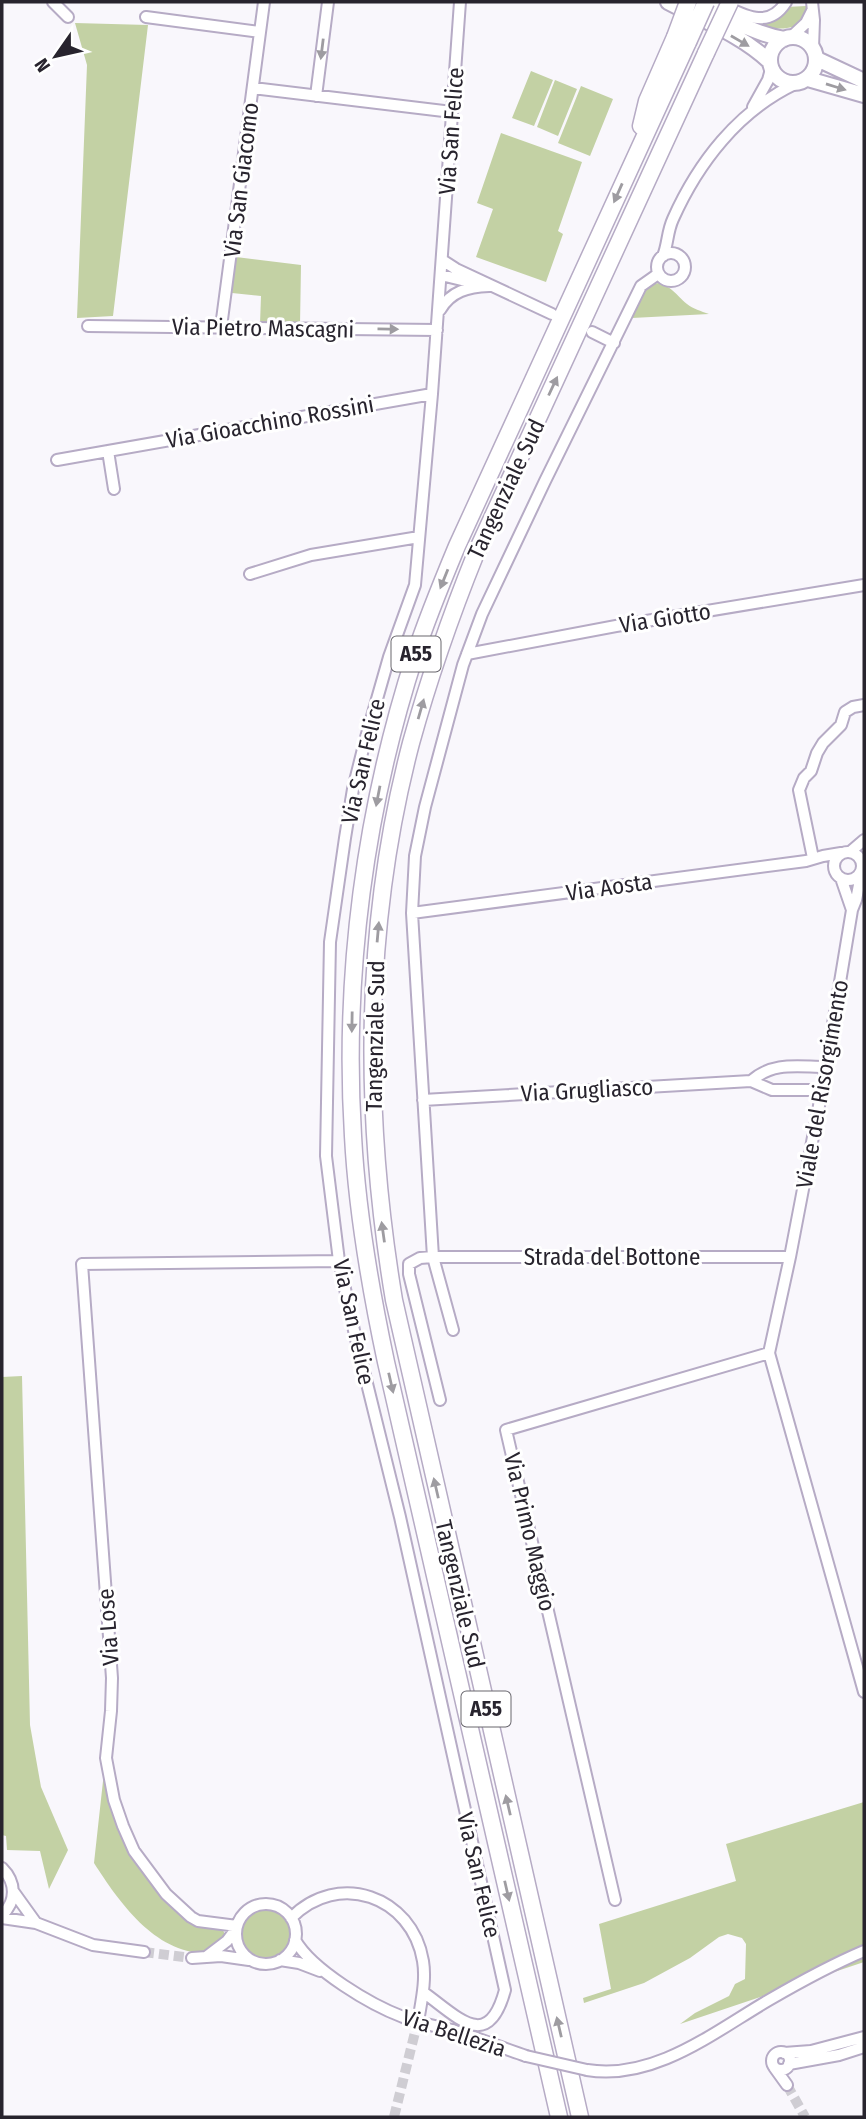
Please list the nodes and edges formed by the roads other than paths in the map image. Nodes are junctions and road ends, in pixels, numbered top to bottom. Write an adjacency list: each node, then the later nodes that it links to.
1 (53, 2): 13 (street)
2 (264, 2): 15 (street, Via San Giacomo)
3 (328, 2): 24 (street, one-way to 24)
4 (460, 2): 26 (street, Via San Felice)
5 (668, 2): 19 (main road, one-way to 19)
6 (688, 2): 17 (highway, bridge)
7 (695, 2): 16 (main road)
8 (706, 2): 17 (highway, Tangenziale Sud / A55, bridge)
9 (716, 2): 11 (street)
10 (730, 2): 90 (highway, Tangenziale Sud / A55, one-way to 10, bridge)
11 (786, 2)
12 (812, 7): 16 (street); 18 (street)
13 (68, 17)
14 (146, 17): 15 (street)
15 (260, 32): 22 (street, Via San Giacomo)
16 (788, 38): 18 (main road); 19 (main road)
17 (682, 39): 89 (highway, Tangenziale Sud / A55, one-way to 89)
18 (815, 53): 20 (main road); 21 (main road)
19 (770, 65): 20 (main road); 25 (street)
20 (801, 81): 23 (main road, one-way to 23); 25 (street)
21 (864, 81)
22 (253, 88): 24 (street); 37 (street, Via San Giacomo)
23 (864, 95)
24 (316, 96): 26 (street)
25 (750, 111): 27 (street)
26 (452, 112): 30 (street, Via San Felice)
27 (670, 227): 28 (street); 29 (street)
28 (663, 256): 29 (street); 31 (street)
29 (680, 258): 31 (street)
30 (442, 260): 32 (street, Via San Felice); 33 (street)
31 (658, 274): 40 (street)
32 (441, 275): 33 (street); 34 (street, Via San Felice)
33 (491, 286): 34 (street); 35 (street)
34 (438, 312): 38 (street, Via San Felice)
35 (552, 314)
36 (88, 327): 37 (street, Via Pietro Mascagni)
37 (222, 327): 38 (street, Via Pietro Mascagni, one-way to 38)
38 (437, 330): 41 (street, Via San Felice)
39 (592, 332): 40 (street)
40 (614, 343): 48 (street)
41 (432, 394): 42 (street, Via Gioacchino Rossini); 45 (street, Via San Felice)
42 (108, 451): 43 (street, Via Gioacchino Rossini); 44 (street)
43 (57, 460)
44 (114, 489)
45 (419, 537): 46 (street); 63 (street, Via San Felice)
46 (250, 574)
47 (864, 585): 48 (street, Via Giotto)
48 (467, 654): 56 (street)
49 (864, 705): 52 (street)
50 (864, 840): 51 (street)
51 (846, 852): 52 (street, Via Aosta); 53 (street); 54 (street)
52 (810, 860): 54 (street, Via Aosta); 56 (street, Via Aosta)
53 (863, 863): 54 (street); 55 (street, Viale del Risorgimento)
54 (837, 874): 55 (street, Viale del Risorgimento)
55 (852, 910): 57 (street, Viale del Risorgimento)
56 (412, 913): 60 (street)
57 (826, 1067): 58 (street, Via Grugliasco); 59 (street, Viale del Risorgimento)
58 (751, 1080): 59 (street, Via Grugliasco); 60 (street, Via Grugliasco)
59 (822, 1090): 62 (street, Viale del Risorgimento)
60 (423, 1100): 61 (street)
61 (433, 1257): 62 (street, Strada del Bottone); 64 (street); 66 (street)
62 (790, 1258): 65 (street)
63 (340, 1261): 74 (street, Via Lose); 83 (street, Via San Felice)
64 (453, 1330)
65 (769, 1353): 67 (street); 70 (street, Via Primo Maggio)
66 (440, 1399)
67 (864, 1692)
68 (2, 1868): 69 (street)
69 (13, 1891): 71 (street); 73 (street)
70 (615, 1899)
71 (2, 1916): 73 (street)
72 (291, 1918): 74 (street); 75 (street); 83 (street)
73 (36, 1923): 77 (street)
74 (237, 1927): 78 (street); 80 (street)
75 (295, 1940): 81 (street); 82 (street, Via Bellezia)
76 (864, 1951): 82 (street, Via Bellezia, bridge)
77 (144, 1952)
78 (206, 1956): 79 (street, Via Bellezia); 80 (street, Via Bellezia)
79 (192, 1958)
80 (250, 1960): 81 (street, Via Bellezia)
81 (280, 1960): 82 (street, Via Bellezia)
82 (329, 1974)
83 (423, 1992): 84 (street)
84 (419, 2015)
85 (864, 2037): 87 (street)
86 (864, 2047): 88 (street)
87 (784, 2053): 88 (street); 88 (street)
88 (789, 2065)
89 (559, 2117)
90 (580, 2117)

